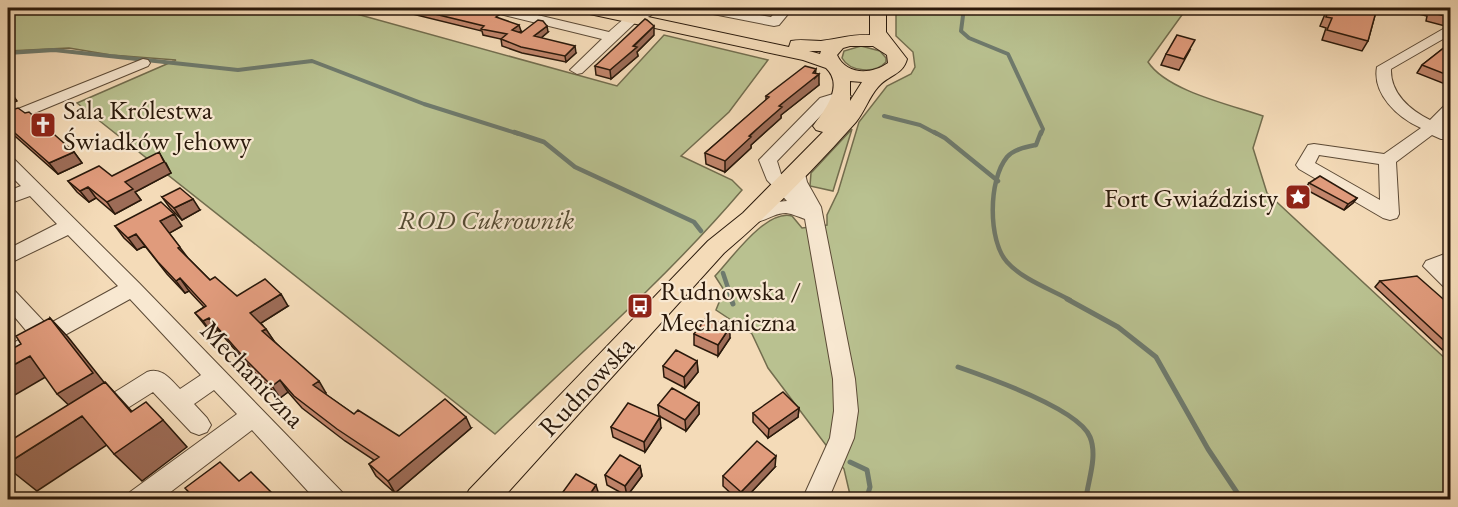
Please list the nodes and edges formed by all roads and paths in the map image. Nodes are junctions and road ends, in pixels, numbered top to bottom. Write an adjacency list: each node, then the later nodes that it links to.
1 (492, 8): 9 (street)
2 (585, 8): 7 (main road)
3 (703, 8): 4 (street)
4 (786, 8)
5 (863, 8): 10 (main road)
6 (878, 8): 11 (main road)
7 (637, 12): 9 (street); 10 (main road); 13 (main road)
8 (1450, 29): 18 (street)
9 (612, 37): 14 (street)
10 (843, 42): 11 (main road); 13 (main road)
11 (884, 45): 15 (main road, Rudnowska)
12 (143, 63): 17 (street)
13 (835, 67): 15 (main road); 23 (main road, Rudnowska)
14 (577, 70)
15 (880, 75): 23 (main road, Rudnowska)
16 (1450, 109): 18 (street)
17 (8, 119)
18 (1432, 127): 19 (street); 20 (street); 21 (street)
19 (1450, 135)
20 (1450, 142)
21 (1387, 160): 21 (street)
22 (8, 163): 24 (street, Mechaniczna)
23 (784, 178): 26 (main road, Rudnowska); 27 (street); 30 (main road, Rudnowska)
24 (32, 188): 25 (street); 28 (street, Mechaniczna)
25 (8, 198)
26 (751, 218): 27 (street); 30 (main road, Rudnowska)
27 (814, 219): 46 (street)
28 (65, 222): 29 (street); 31 (street); 34 (street, Mechaniczna)
29 (8, 243)
30 (716, 247): 45 (main road, Rudnowska)
31 (8, 257)
32 (1450, 259): 33 (street)
33 (1450, 281)
34 (132, 288): 36 (street); 38 (street, Mechaniczna)
35 (8, 296): 36 (street)
36 (44, 336): 37 (street)
37 (8, 356)
38 (216, 377): 39 (street); 40 (street, Mechaniczna)
39 (178, 403): 41 (street); 42 (street)
40 (253, 416): 43 (street); 44 (street, Mechaniczna)
41 (199, 425)
42 (78, 428)
43 (139, 500)
44 (333, 500)
45 (480, 500)
46 (815, 500)

